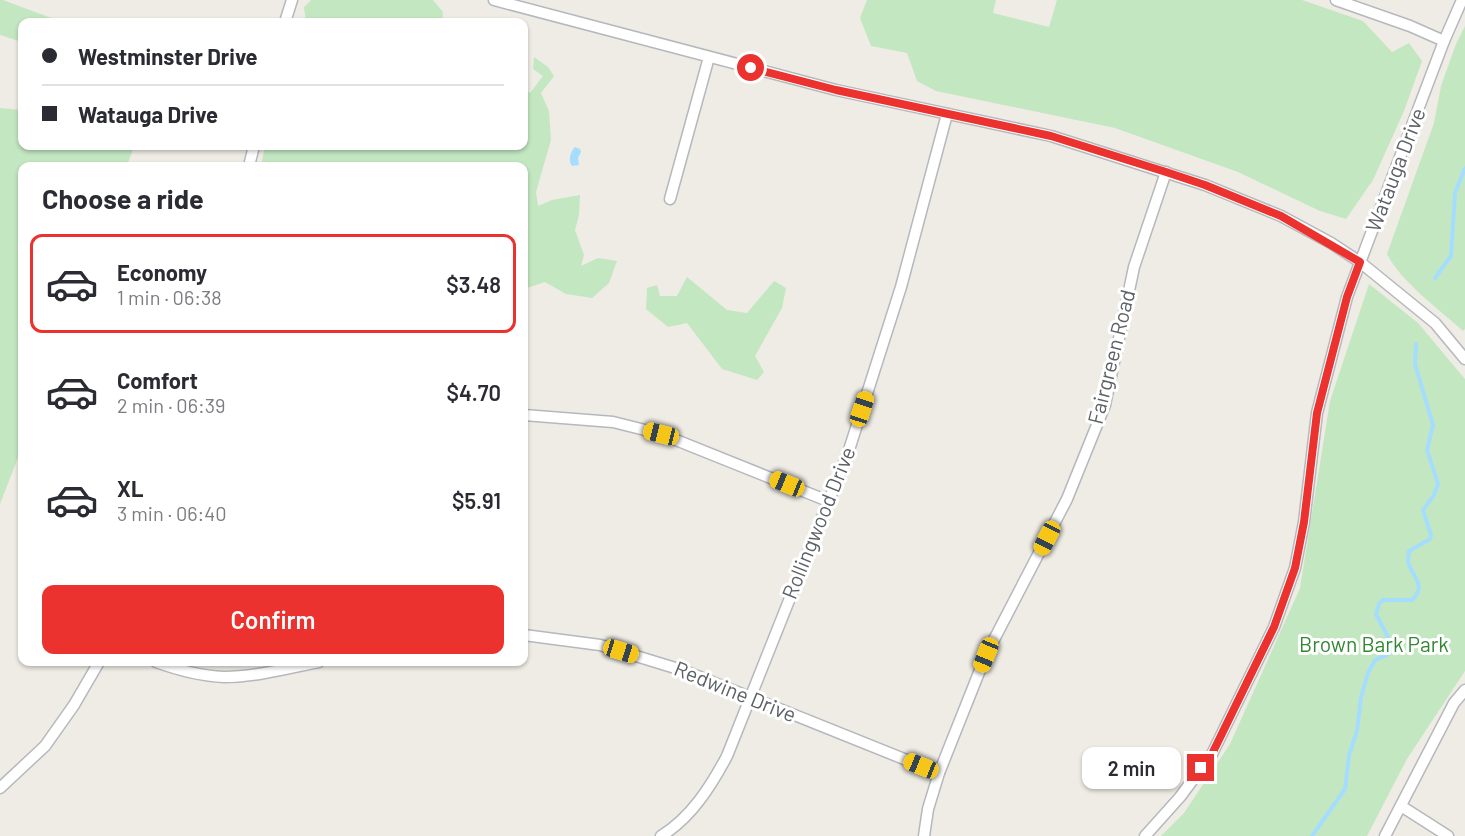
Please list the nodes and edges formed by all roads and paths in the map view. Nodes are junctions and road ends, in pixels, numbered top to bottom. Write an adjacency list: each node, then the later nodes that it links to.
1 (292, 0): 5 (street)
2 (494, 0): 7 (street)
3 (1336, 0): 6 (street)
4 (1462, 0): 6 (street, Watauga Drive)
5 (286, 18)
6 (1444, 41): 11 (street, Watauga Drive)
7 (709, 57): 8 (street); 10 (street)
8 (947, 114): 9 (street); 14 (street, Rollingwood Drive)
9 (1166, 172): 11 (street); 21 (street, Fairgreen Road)
10 (670, 199)
11 (1360, 262): 12 (street); 26 (street, Watauga Drive)
12 (1465, 359)
13 (528, 415): 14 (street)
14 (828, 501): 20 (street, Rollingwood Drive)
15 (528, 636): 20 (street, Redwine Drive)
16 (97, 666): 22 (street)
17 (168, 666): 18 (street)
18 (299, 666)
19 (1465, 690): 23 (street)
20 (750, 698): 21 (street, Redwine Drive); 24 (street, Rollingwood Drive)
21 (939, 773): 25 (street, Fairgreen Road)
22 (0, 788)
23 (1401, 806): 27 (street); 28 (street)
24 (661, 836)
25 (924, 836)
26 (1145, 836)
27 (1385, 836)
28 (1448, 836)

